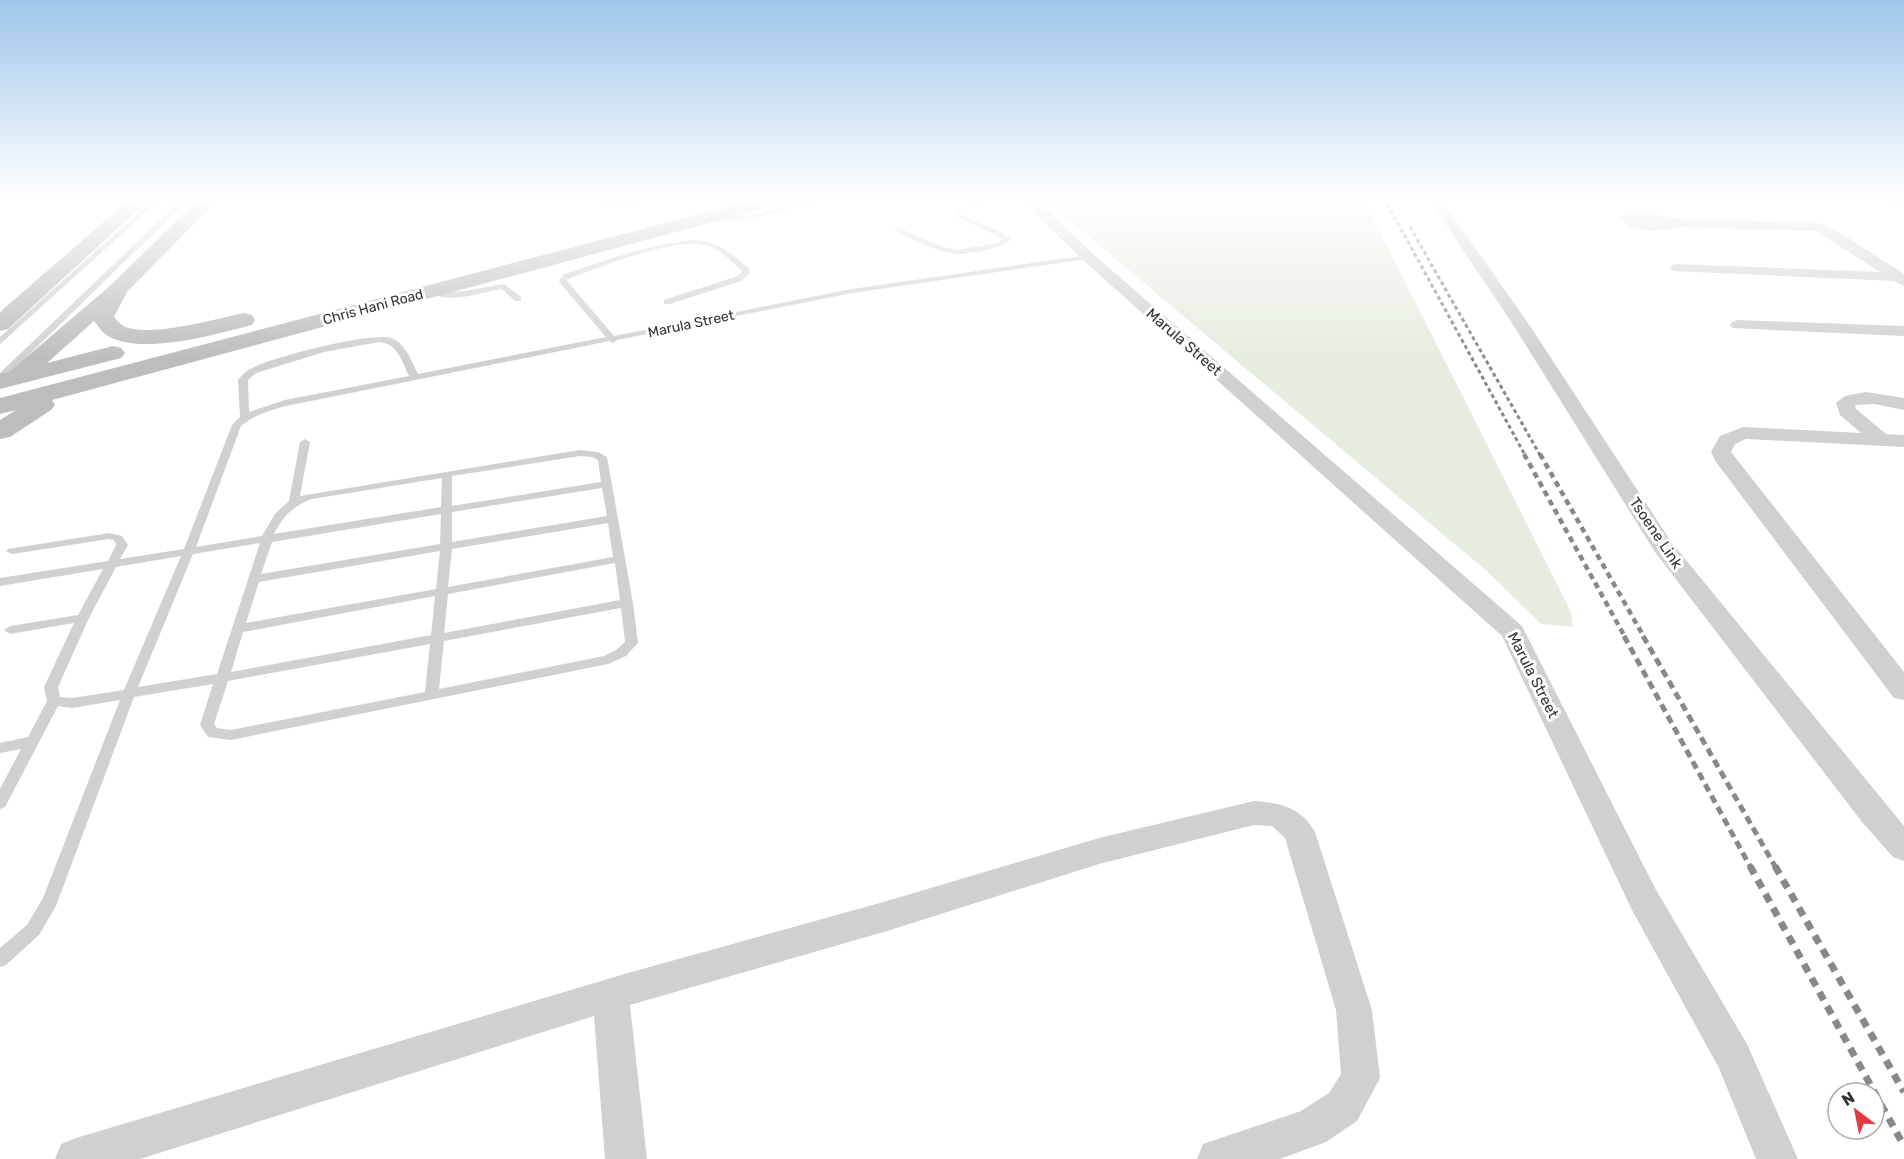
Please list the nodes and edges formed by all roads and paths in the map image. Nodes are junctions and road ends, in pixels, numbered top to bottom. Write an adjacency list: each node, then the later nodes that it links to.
1 (81, 252): 20 (main road)
2 (98, 252): 23 (lane)
3 (134, 252): 27 (lane)
4 (155, 252): 15 (main road)
5 (519, 252): 19 (main road, Chris Hani Road)
6 (577, 252): 16 (main road, Chris Hani Road)
7 (644, 252): 24 (lane)
8 (722, 252): 18 (lane)
9 (1083, 252): 12 (street, Marula Street)
10 (1472, 252): 62 (street, Tsoene Link)
11 (1860, 252): 14 (street)
12 (1088, 257): 24 (lane, Marula Street); 68 (street, Marula Street)
13 (1677, 268): 14 (street)
14 (1902, 279)
15 (118, 289): 19 (main road); 27 (main road)
16 (431, 291): 17 (lane); 25 (main road, Chris Hani Road)
17 (518, 299)
18 (666, 302)
19 (244, 320): 27 (main road, Chris Hani Road)
20 (0, 324)
21 (1738, 325): 22 (street)
22 (1904, 331)
23 (0, 340)
24 (613, 340): 26 (lane, Marula Street)
25 (157, 365): 29 (main road, Chris Hani Road); 31 (main road)
26 (415, 378): 30 (lane, Marula Street); 30 (lane)
27 (4, 383)
28 (1904, 404): 32 (street)
29 (0, 406)
30 (245, 417): 43 (lane)
31 (0, 431)
32 (1881, 440): 33 (street); 55 (street)
33 (1904, 441)
34 (305, 442): 37 (lane)
35 (447, 474): 36 (lane); 37 (lane); 38 (lane)
36 (606, 484): 38 (lane); 39 (lane)
37 (294, 501): 40 (lane)
38 (446, 510): 40 (lane); 41 (lane)
39 (612, 519): 41 (lane); 44 (lane)
40 (267, 538): 43 (lane); 46 (lane)
41 (446, 548): 46 (lane); 48 (lane)
42 (12, 551): 45 (lane)
43 (189, 551): 45 (lane); 56 (lane)
44 (619, 559): 48 (lane); 49 (lane)
45 (113, 563): 47 (lane); 50 (lane)
46 (253, 579): 51 (lane)
47 (0, 582)
48 (443, 591): 51 (lane); 53 (lane)
49 (627, 603): 53 (lane); 57 (lane)
50 (83, 618): 52 (lane); 58 (lane)
51 (237, 629): 54 (lane)
52 (10, 630)
53 (439, 638): 54 (lane); 57 (lane)
54 (222, 678): 56 (lane); 57 (lane)
55 (1904, 691)
56 (129, 693): 58 (lane); 63 (lane)
57 (432, 695)
58 (54, 701): 59 (lane)
59 (30, 742): 60 (lane); 61 (lane)
60 (0, 748)
61 (0, 803)
62 (1904, 848)
63 (0, 959)
64 (611, 995): 65 (street); 66 (street); 67 (street)
65 (76, 1159)
66 (626, 1159)
67 (1218, 1159)
68 (1777, 1159)

